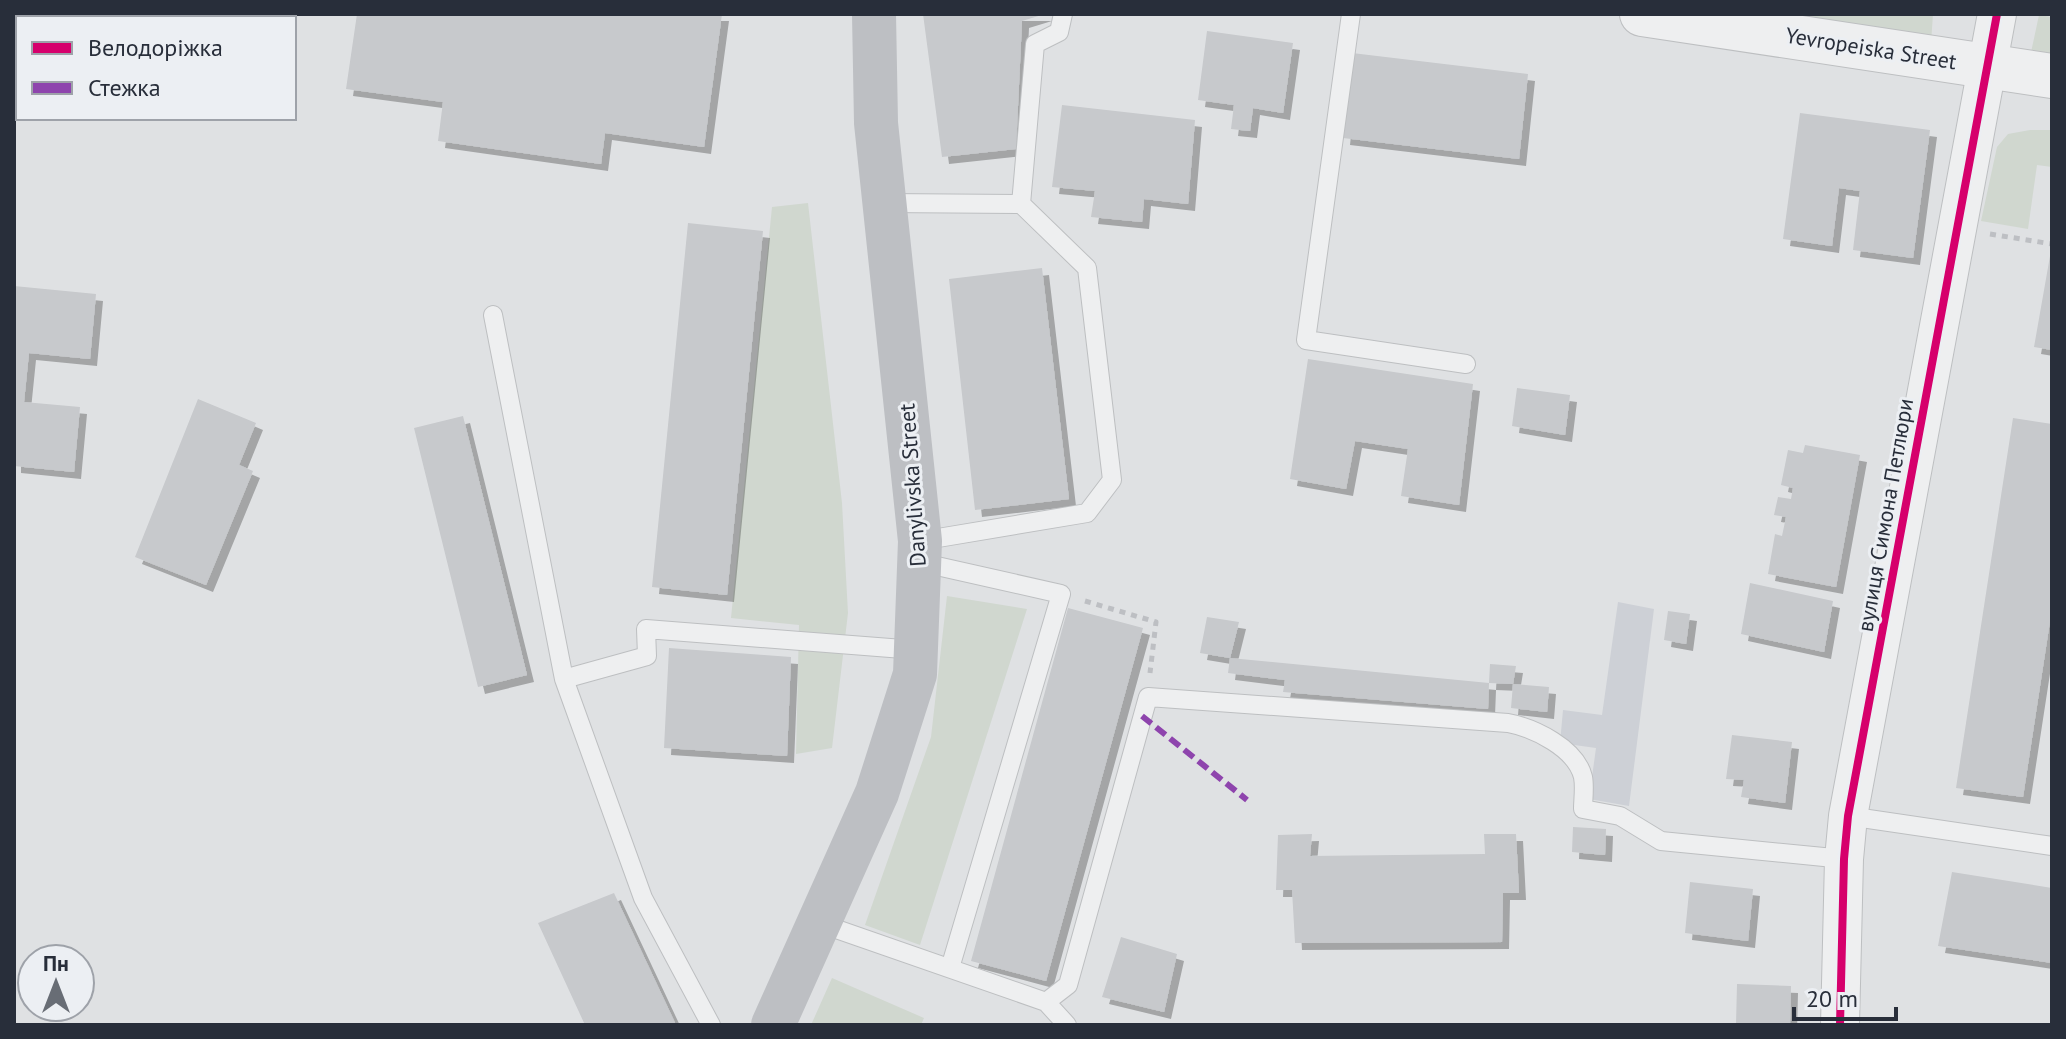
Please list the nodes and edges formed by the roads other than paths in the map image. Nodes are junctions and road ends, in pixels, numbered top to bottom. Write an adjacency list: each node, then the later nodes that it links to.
1 (874, 14): 8 (main road, Danylivska Street)
2 (1063, 14): 9 (lane)
3 (1351, 14): 11 (lane)
4 (1642, 14): 6 (street, Yevropeiska Street)
5 (1997, 14): 6 (street, вулиця Симона Петлюри)
6 (1986, 66): 7 (street, Yevropeiska Street); 15 (street, вулиця Симона Петлюри)
7 (2052, 76)
8 (884, 203): 9 (lane); 12 (main road, Danylivska Street)
9 (1021, 204): 12 (lane)
10 (493, 315): 14 (lane)
11 (1466, 364)
12 (920, 552): 13 (main road, Danylivska Street); 19 (lane)
13 (916, 650): 14 (lane); 18 (main road, Danylivska Street)
14 (564, 679): 21 (lane)
15 (1848, 816): 16 (lane); 17 (street, вулиця Симона Петлюри)
16 (2052, 846)
17 (1844, 859): 20 (lane); 24 (street, вулиця Симона Петлюри)
18 (819, 923): 19 (lane); 22 (main road, Danylivska Street)
19 (950, 968): 20 (lane)
20 (1046, 1002): 23 (lane)
21 (711, 1025)
22 (773, 1025)
23 (1067, 1025)
24 (1840, 1025)

